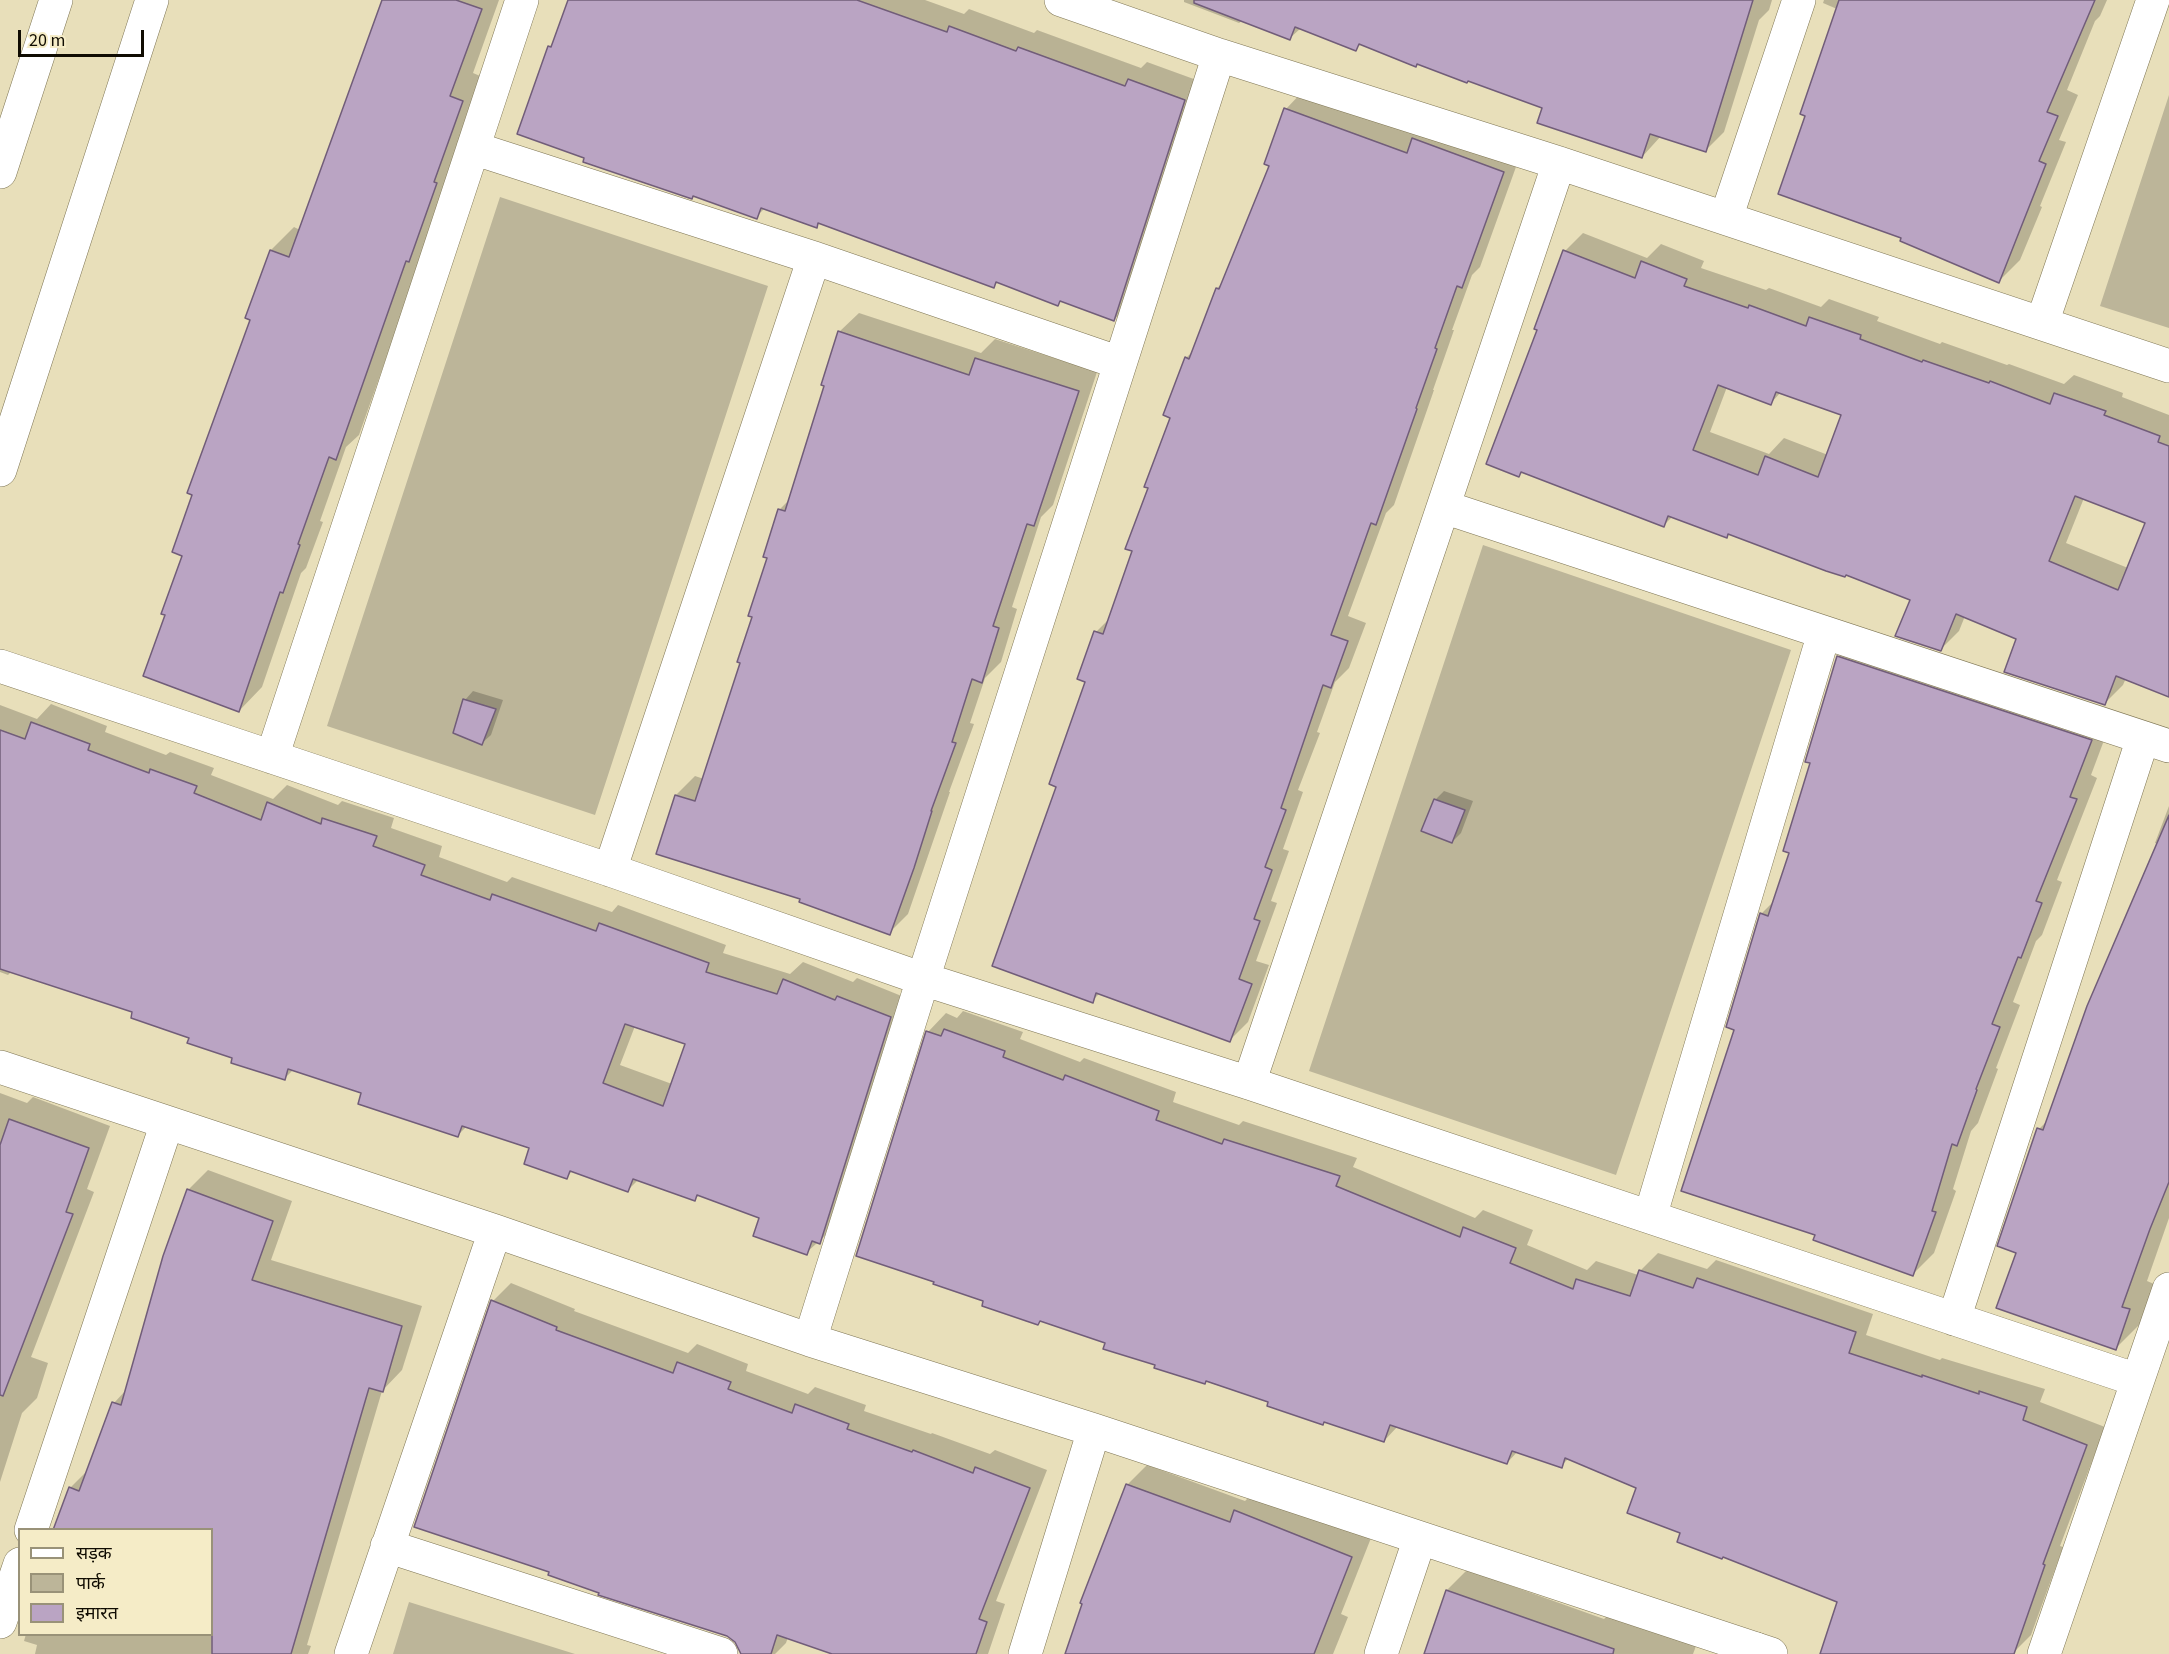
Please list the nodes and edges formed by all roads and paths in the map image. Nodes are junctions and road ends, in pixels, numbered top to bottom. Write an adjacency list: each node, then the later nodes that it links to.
1 (56, 0): 10 (street)
2 (152, 0): 16 (street)
3 (522, 0): 8 (street)
4 (1061, 0): 7 (street)
5 (1799, 0): 11 (street)
6 (2153, 0): 13 (street)
7 (1219, 55): 9 (street); 14 (street)
8 (473, 148): 12 (street); 21 (street)
9 (1559, 163): 11 (street); 17 (street)
10 (0, 172)
11 (1726, 218): 13 (street)
12 (814, 258): 14 (street); 22 (street)
13 (2042, 323): 15 (street)
14 (1120, 363): 23 (street)
15 (2169, 366)
16 (0, 470)
17 (1444, 507): 18 (street); 25 (street)
18 (1824, 633): 20 (street); 27 (street)
19 (0, 666): 21 (street)
20 (2156, 742): 30 (street)
21 (272, 757): 22 (street)
22 (610, 870): 23 (street)
23 (922, 979): 25 (street); 31 (street)
24 (0, 1067): 26 (street)
25 (1249, 1083): 27 (street)
26 (167, 1123): 28 (street); 34 (street)
27 (1650, 1217): 30 (street)
28 (495, 1231): 31 (street); 36 (street)
29 (2169, 1288): 32 (street)
30 (1954, 1319): 32 (street)
31 (810, 1340): 33 (street)
32 (2137, 1380): 44 (street)
33 (1094, 1430): 35 (street); 42 (street)
34 (32, 1528)
35 (1420, 1538): 39 (street); 43 (street)
36 (387, 1546): 40 (street); 41 (street)
37 (18, 1570): 38 (street)
38 (0, 1622)
39 (1760, 1652)
40 (351, 1654)
41 (721, 1654)
42 (1025, 1654)
43 (1381, 1654)
44 (2044, 1654)

